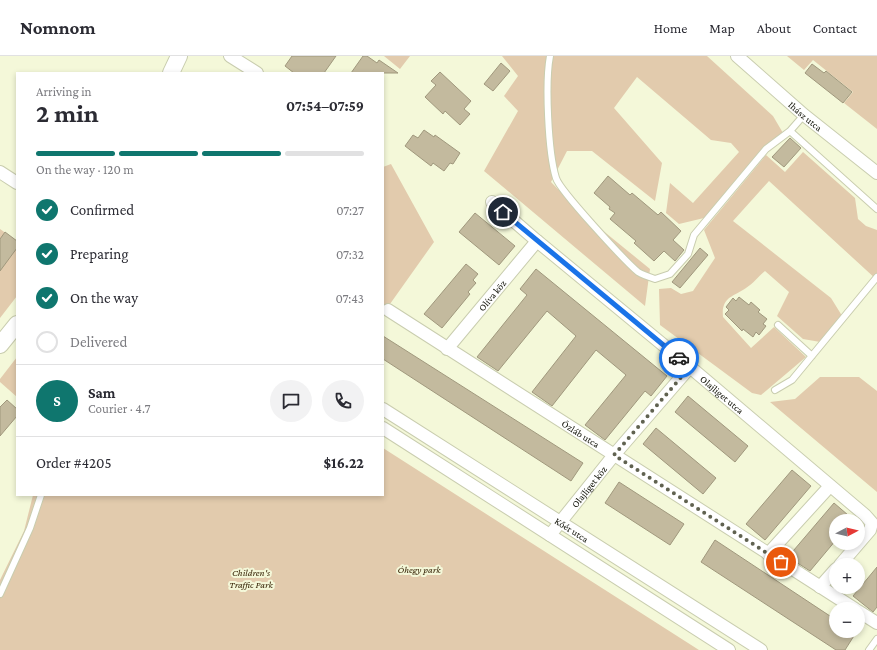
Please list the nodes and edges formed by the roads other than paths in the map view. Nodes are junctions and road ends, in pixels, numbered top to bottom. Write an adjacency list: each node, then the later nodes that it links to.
1 (179, 56): 5 (street)
2 (230, 56): 6 (street)
3 (550, 56): 8 (lane)
4 (738, 56): 7 (street, Ihász utca)
5 (171, 72)
6 (255, 72)
7 (804, 115): 8 (lane); 10 (street, Ihász utca)
8 (790, 130): 13 (lane)
9 (0, 172): 11 (street)
10 (877, 173)
11 (16, 182)
12 (492, 202): 14 (street, Olajliget utca)
13 (877, 209)
14 (537, 241): 20 (street, Olíva köz); 22 (street, Olajliget utca)
15 (877, 277): 21 (lane)
16 (388, 310): 20 (street, Őzláb utca)
17 (16, 325): 19 (street)
18 (778, 325): 21 (lane)
19 (0, 346)
20 (447, 349): 26 (street, Őzláb utca)
21 (812, 356): 23 (lane)
22 (690, 367): 26 (street, Olajliget köz); 27 (street, Olajliget utca)
23 (775, 390)
24 (384, 410): 29 (street, Kőér utca)
25 (384, 429): 30 (street, Kőér utca)
26 (614, 455): 29 (street, Olajliget köz); 31 (street, Őzláb utca)
27 (830, 486): 31 (street); 32 (street, Olajliget utca)
28 (41, 496): 35 (lane)
29 (560, 521): 30 (street, Olajliget köz); 41 (street, Kőér utca)
30 (550, 535): 40 (street, Kőér utca)
31 (768, 554): 34 (street, Őzláb utca)
32 (846, 558)
33 (829, 577): 34 (street)
34 (820, 587): 36 (street, Őzláb utca)
35 (0, 594)
36 (844, 602)
37 (865, 615): 38 (street)
38 (877, 623)
39 (877, 639): 42 (lane)
40 (729, 650)
41 (761, 650)
42 (869, 650)

